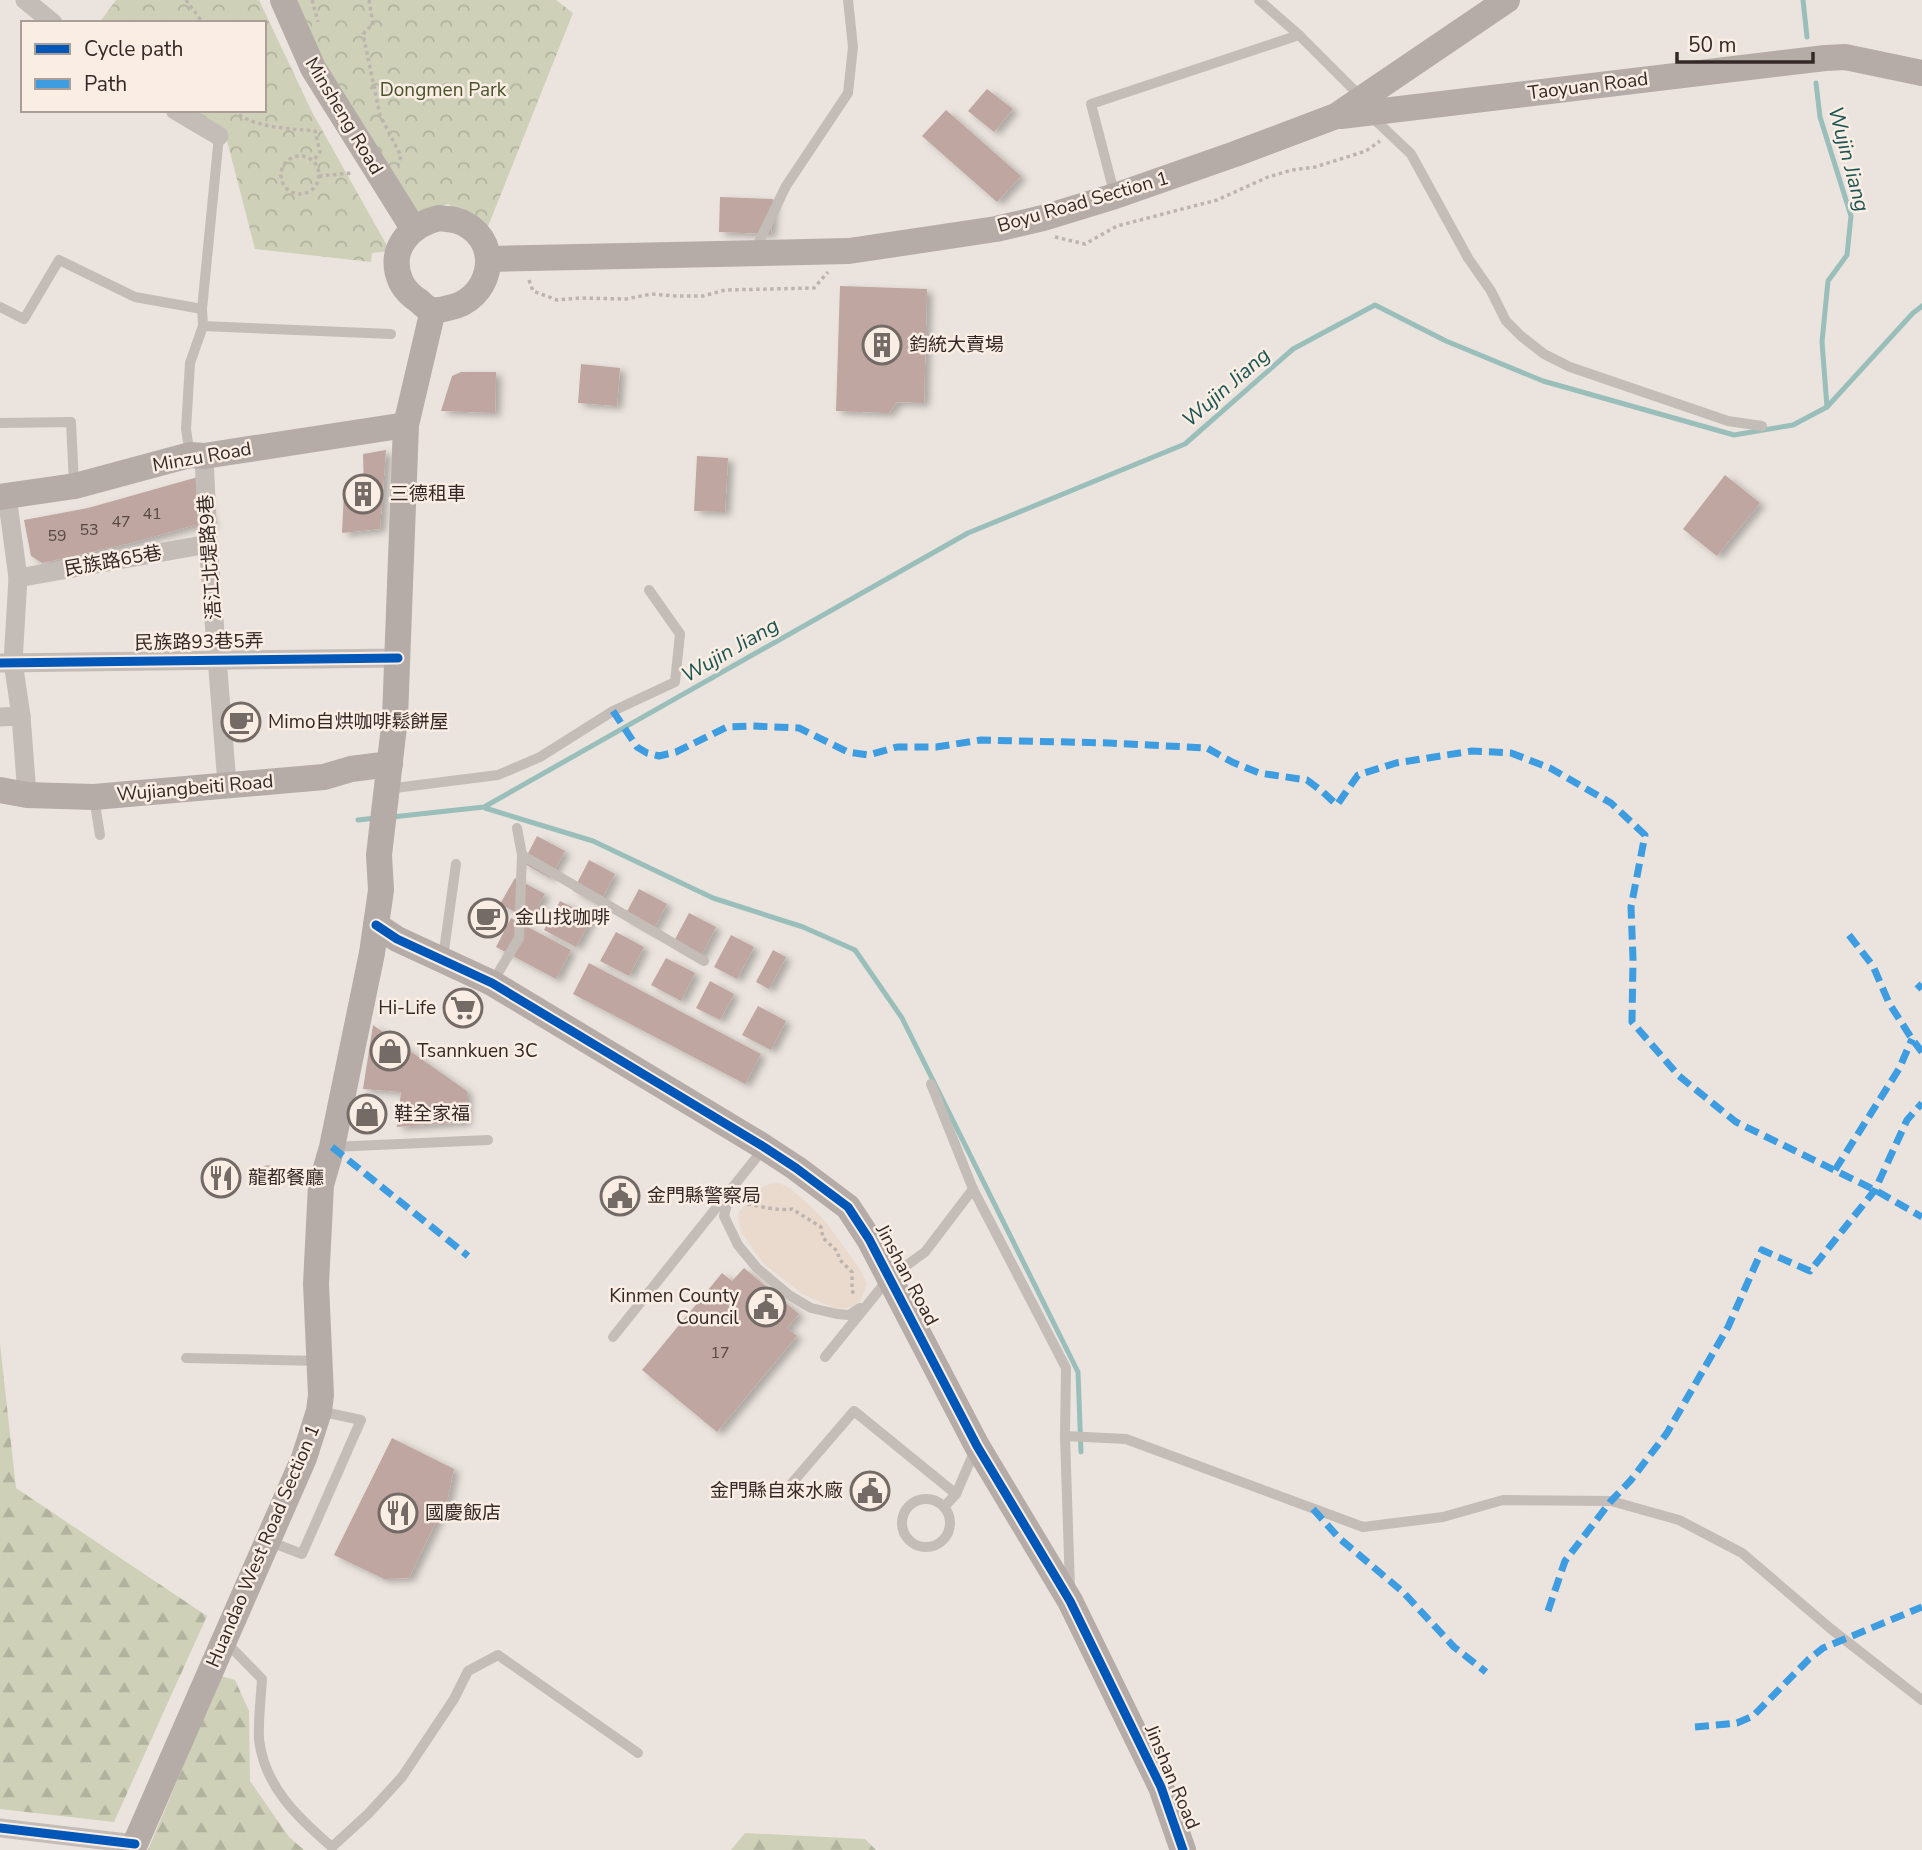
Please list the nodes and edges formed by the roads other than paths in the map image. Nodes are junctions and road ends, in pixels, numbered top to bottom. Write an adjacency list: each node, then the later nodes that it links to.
1 (25, 0): 6 (street)
2 (283, 0): 14 (main road, Minsheng Road)
3 (848, 0): 15 (lane)
4 (1259, 0): 7 (lane)
5 (1507, 0): 9 (main road)
6 (51, 21)
7 (1299, 35): 9 (lane); 13 (lane)
8 (1922, 74): 9 (main road, Taoyuan Road)
9 (1365, 105): 11 (main road, Taoyuan Road); 24 (lane)
10 (178, 112): 12 (street)
11 (1336, 116): 13 (main road, Boyu Road Section 1)
12 (219, 136): 18 (lane)
13 (1115, 196): 15 (main road, Boyu Road Section 1)
14 (413, 228): 16 (main road); 19 (main road)
15 (753, 252): 16 (main road, Boyu Road Section 1)
16 (488, 259): 19 (main road)
17 (0, 307): 18 (lane)
18 (202, 309): 20 (lane)
19 (433, 310): 23 (main road)
20 (203, 326): 21 (lane); 25 (lane)
21 (391, 334)
22 (0, 423): 26 (lane)
23 (406, 425): 25 (main road, Minzu Road); 31 (main road)
24 (1762, 426)
25 (197, 456): 26 (main road, Minzu Road); 28 (street, 浯江北堤路9巷)
26 (75, 486): 27 (main road, Minzu Road)
27 (4, 497): 29 (street)
28 (208, 544): 29 (street, 民族路65巷); 32 (street, 浯江北堤路9巷)
29 (18, 578): 33 (street)
30 (649, 590): 36 (lane)
31 (398, 658): 32 (street, 民族路93巷5弄); 36 (main road)
32 (218, 660): 33 (street, 民族路93巷5弄); 37 (street, 浯江北堤路9巷)
33 (7, 662): 34 (street)
34 (22, 716): 35 (street); 39 (street)
35 (0, 717)
36 (388, 777): 37 (main road, Wujiangbeiti Road); 45 (main road, Huandao West Road Section 1)
37 (227, 784): 40 (main road, Wujiangbeiti Road)
38 (0, 790): 39 (main road, Wujiangbeiti Road)
39 (27, 795): 40 (main road, Wujiangbeiti Road)
40 (94, 797): 42 (lane)
41 (517, 828): 43 (lane)
42 (100, 835)
43 (522, 855): 47 (lane); 48 (lane)
44 (456, 864): 46 (lane)
45 (376, 925): 46 (main road, Jinshan Road); 51 (main road, Huandao West Road Section 1)
46 (443, 959): 48 (main road, Jinshan Road)
47 (704, 961)
48 (492, 983): 52 (main road, Jinshan Road)
49 (931, 1084): 55 (lane)
50 (488, 1140): 51 (lane)
51 (332, 1147): 54 (main road, Huandao West Road Section 1)
52 (764, 1147): 56 (lane); 57 (main road, Jinshan Road)
53 (268, 1170): 54 (lane)
54 (321, 1185): 62 (main road, Huandao West Road Section 1)
55 (973, 1189): 57 (lane); 64 (lane)
56 (730, 1194): 58 (lane); 59 (lane)
57 (889, 1278): 58 (lane); 65 (main road, Jinshan Road)
58 (866, 1304): 60 (lane)
59 (613, 1338)
60 (825, 1357)
61 (186, 1358): 62 (lane)
62 (318, 1361): 63 (main road, Huandao West Road Section 1)
63 (319, 1411): 69 (main road, Huandao West Road Section 1); 69 (lane)
64 (1065, 1436): 70 (lane); 72 (lane)
65 (977, 1446): 67 (lane); 70 (main road, Jinshan Road)
66 (786, 1490): 67 (lane)
67 (956, 1494): 68 (lane)
68 (944, 1507): 68 (lane)
69 (268, 1541): 71 (main road, Huandao West Road Section 1)
70 (1070, 1601): 76 (main road, Jinshan Road)
71 (225, 1640): 73 (lane); 75 (main road, Huandao West Road Section 1)
72 (1922, 1700)
73 (638, 1753)
74 (0, 1828): 75 (street)
75 (132, 1847)
76 (1183, 1850)

